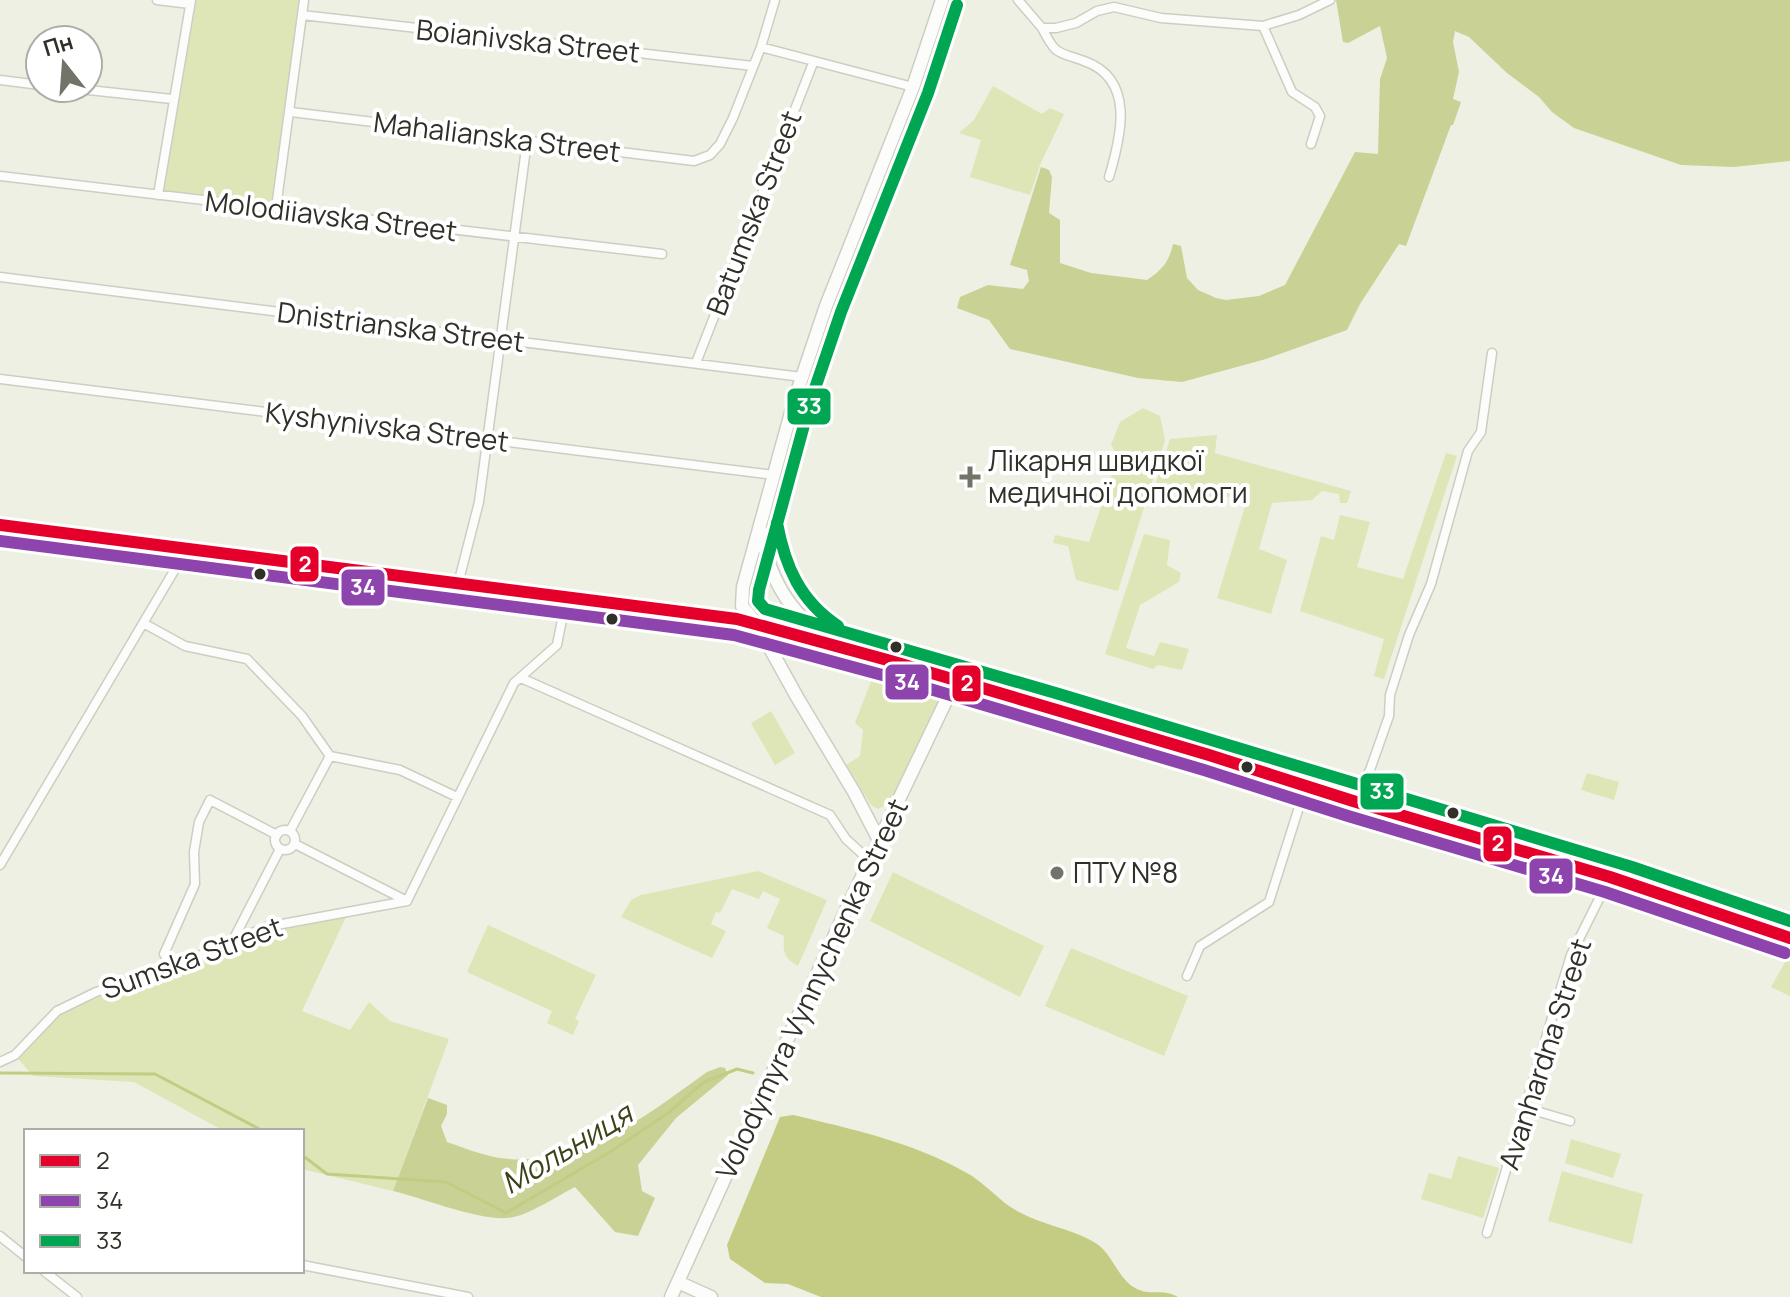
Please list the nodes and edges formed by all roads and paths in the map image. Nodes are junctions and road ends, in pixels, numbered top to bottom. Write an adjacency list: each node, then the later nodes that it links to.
1 (157, 0): 7 (street)
2 (304, 0): 8 (street)
3 (775, 0): 11 (street)
4 (942, 0): 16 (main road)
5 (1018, 0): 10 (street)
6 (1330, 0): 9 (street)
7 (190, 2): 18 (street)
8 (302, 15): 13 (street, Boianivska Street); 19 (street)
9 (1263, 26): 10 (street); 21 (street)
10 (1042, 28): 23 (street)
11 (761, 47): 12 (street); 13 (street)
12 (813, 63): 16 (street); 31 (street, Batumska Street)
13 (753, 66): 20 (street, Mahalianska Street)
14 (0, 80): 15 (street)
15 (24, 83)
16 (913, 87): 32 (main road)
17 (104, 92): 18 (street)
18 (172, 99): 24 (street)
19 (291, 112): 20 (street, Mahalianska Street); 25 (street)
20 (527, 141): 26 (street)
21 (1311, 144)
22 (0, 176): 24 (street, Molodiiavska Street)
23 (1109, 177)
24 (158, 195): 25 (street, Molodiiavska Street)
25 (276, 208): 26 (street, Molodiiavska Street)
26 (513, 238): 27 (street, Molodiiavska Street); 29 (street)
27 (662, 254)
28 (0, 277): 29 (street, Dnistrianska Street)
29 (501, 339): 31 (street, Dnistrianska Street); 34 (street)
30 (1492, 353): 49 (street)
31 (696, 363): 32 (street, Dnistrianska Street)
32 (802, 377): 35 (main road)
33 (0, 379): 34 (street, Kyshynivska Street)
34 (488, 439): 35 (street, Kyshynivska Street); 39 (street)
35 (774, 475): 36 (main road)
36 (760, 524): 41 (main road); 43 (main road)
37 (0, 525): 38 (main road)
38 (187, 549): 39 (main road); 42 (street)
39 (458, 584): 40 (main road)
40 (566, 599): 41 (main road); 44 (street)
41 (756, 623): 43 (main road); 52 (main road)
42 (145, 624): 46 (street); 56 (street)
43 (845, 648): 45 (main road)
44 (521, 678): 48 (street); 55 (street)
45 (955, 682): 47 (main road); 52 (main road, Volodymyra Vynnychenka Street)
46 (330, 756): 48 (street); 50 (street)
47 (1306, 785): 49 (main road); 62 (street)
48 (457, 797): 58 (street)
49 (1353, 801): 57 (main road)
50 (290, 831): 51 (street); 53 (street)
51 (277, 835): 54 (street); 61 (street)
52 (879, 840): 55 (main road, Volodymyra Vynnychenka Street)
53 (295, 844): 54 (street); 58 (street)
54 (280, 849): 60 (street)
55 (869, 860): 71 (main road, Volodymyra Vynnychenka Street)
56 (0, 865)
57 (1610, 877): 59 (main road); 64 (street, Avanhardna Street)
58 (407, 901): 60 (street, Sumska Street)
59 (1790, 938)
60 (233, 940): 61 (street, Sumska Street)
61 (171, 968): 63 (street, Sumska Street)
62 (1187, 976)
63 (0, 1062)
64 (1526, 1108): 65 (street); 66 (street, Avanhardna Street)
65 (1570, 1121)
66 (1487, 1233)
67 (0, 1236): 68 (street)
68 (24, 1255)
69 (304, 1265): 73 (street)
70 (47, 1273): 72 (street)
71 (678, 1282): 74 (main road, Volodymyra Vynnychenka Street); 75 (main road)
72 (77, 1297)
73 (468, 1297)
74 (671, 1297)
75 (711, 1297)

